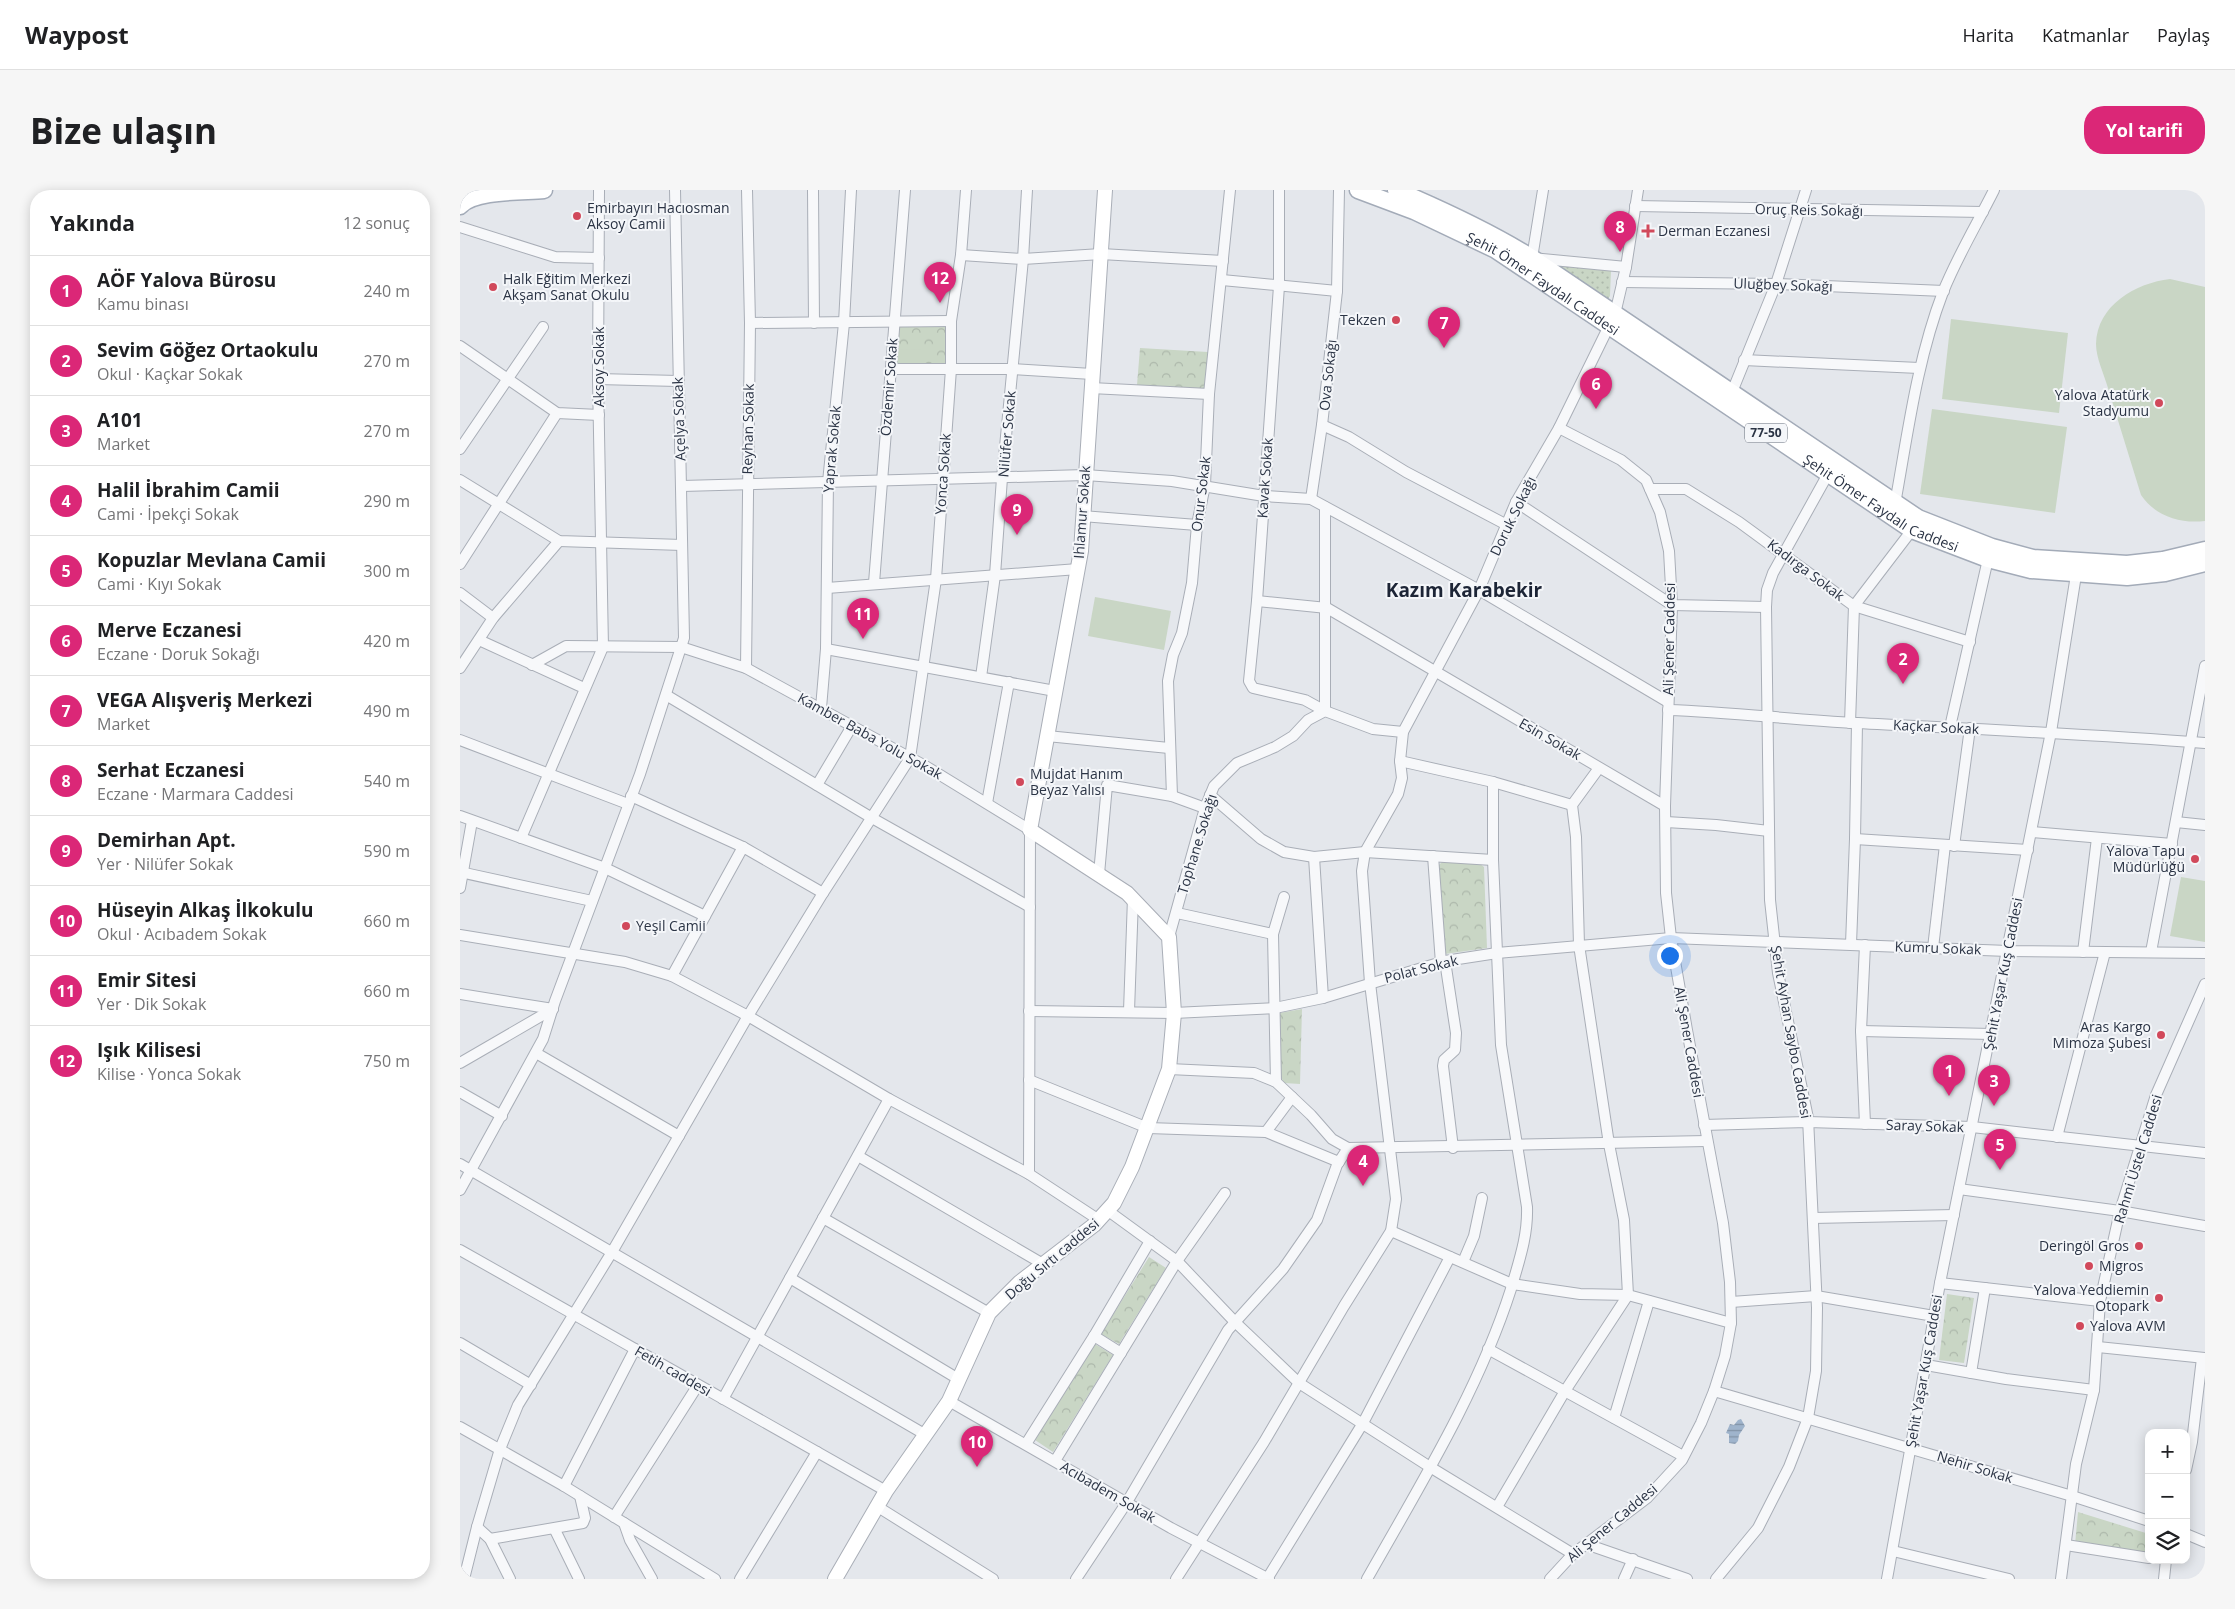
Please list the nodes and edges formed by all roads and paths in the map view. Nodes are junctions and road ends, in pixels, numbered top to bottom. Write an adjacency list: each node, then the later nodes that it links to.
1 (544, 190): 20 (main road)
2 (599, 190): 27 (street, Aksoy Sokak)
3 (675, 190): 54 (street, Açelya Sokak)
4 (747, 190): 41 (street, Reyhan Sokak)
5 (813, 190): 42 (street)
6 (851, 190): 43 (street, Yaprak Sokak)
7 (904, 190): 38 (street, Özdemir Sokak)
8 (966, 190): 26 (street, Yonca Sokak)
9 (1027, 190): 29 (street, Nilüfer Sokak)
10 (1105, 190): 25 (street, Ihlamur Sokak)
11 (1230, 190): 30 (street, Onur Sokak)
12 (1279, 190): 35 (street, Kavak Sokak)
13 (1338, 190): 36 (street, Ova Sokağı)
14 (1358, 190): 39 (main road, Şehit Ömer Faydalı Caddesi / 77-50)
15 (1398, 190): 28 (main road, Şehit Ömer Faydalı Caddesi / 77-50)
16 (1543, 190): 28 (street)
17 (1638, 190): 21 (street, Doruk Sokağı)
18 (1806, 190): 22 (street)
19 (1994, 190): 23 (street)
20 (470, 198)
21 (1635, 206): 22 (street, Oruç Reis Sokağı); 31 (street, Doruk Sokağı)
22 (1801, 210): 23 (street, Oruç Reis Sokağı); 34 (street)
23 (1983, 212): 37 (street)
24 (461, 229): 27 (street)
25 (1101, 254): 29 (street); 30 (street); 51 (street, Ihlamur Sokak)
26 (961, 255): 29 (street); 40 (street, Yonca Sokak)
27 (599, 258): 53 (street, Aksoy Sokak)
28 (1532, 258): 31 (street); 39 (main road, Şehit Ömer Faydalı Caddesi / 77-50)
29 (1023, 259): 50 (street, Nilüfer Sokak)
30 (1223, 261): 32 (street, Onur Sokak)
31 (1626, 267): 33 (street, Doruk Sokağı)
32 (1222, 280): 35 (street); 57 (street, Onur Sokak)
33 (1622, 282): 34 (street, Uluğbey Sokağı); 39 (street, Doruk Sokağı)
34 (1776, 284): 37 (street, Uluğbey Sokağı); 46 (street)
35 (1279, 286): 36 (street); 74 (street, Kavak Sokak)
36 (1337, 291): 60 (street, Ova Sokağı)
37 (1944, 291): 47 (street)
38 (894, 320): 40 (street); 43 (street); 48 (street, Özdemir Sokak)
39 (1612, 320): 56 (main road, Şehit Ömer Faydalı Caddesi / 77-50); 61 (street, Doruk Sokağı); 63 (main road, Şehit Ömer Faydalı Caddesi / 77-50)
40 (951, 321): 49 (street, Yonca Sokak)
41 (750, 323): 42 (street); 70 (street, Reyhan Sokak)
42 (814, 323): 43 (street)
43 (844, 323): 69 (street, Yaprak Sokak)
44 (543, 327): 52 (street)
45 (460, 346): 52 (street)
46 (1744, 360): 47 (street); 56 (street)
47 (1919, 368): 77 (street)
48 (891, 369): 49 (street); 68 (street, Özdemir Sokak)
49 (951, 369): 50 (street); 66 (street, Yonca Sokak)
50 (1012, 369): 51 (street); 65 (street, Nilüfer Sokak)
51 (1092, 374): 55 (street, Ihlamur Sokak)
52 (508, 379): 58 (street); 62 (street)
53 (598, 379): 54 (street); 59 (street, Aksoy Sokak)
54 (678, 381): 72 (street, Açelya Sokak)
55 (1091, 388): 57 (street); 64 (street, Ihlamur Sokak)
56 (1732, 392): 77 (main road, Şehit Ömer Faydalı Caddesi / 77-50)
57 (1209, 394): 71 (street, Onur Sokak)
58 (556, 413): 59 (street); 78 (street)
59 (599, 414): 85 (street, Aksoy Sokak)
60 (1322, 425): 75 (street, Ova Sokağı); 82 (street)
61 (1559, 428): 73 (street, Ali Şener Caddesi); 76 (street, Doruk Sokağı)
62 (460, 449)
63 (1828, 474): 83 (main road, Şehit Ömer Faydalı Caddesi / 77-50); 88 (street, Şehit Ayhan Saybo Caddesi)
64 (1085, 475): 65 (street); 71 (street); 80 (street, Ihlamur Sokak)
65 (1002, 478): 66 (street); 94 (street, Nilüfer Sokak)
66 (943, 479): 68 (street); 95 (street, Yonca Sokak)
67 (460, 480): 78 (street)
68 (882, 481): 69 (street); 96 (street, Özdemir Sokak)
69 (828, 482): 70 (street); 97 (street, Yaprak Sokak)
70 (747, 484): 72 (street); 115 (street, Reyhan Sokak)
71 (1205, 485): 74 (street); 81 (street, Onur Sokak)
72 (682, 486): 86 (street, Açelya Sokak)
73 (1650, 489): 88 (street, Kadırga Sokak); 101 (street, Ali Şener Caddesi)
74 (1264, 496): 75 (street); 100 (street, Kavak Sokak)
75 (1311, 499): 79 (street)
76 (1516, 502): 82 (street, Doruk Sokağı); 101 (street)
77 (1895, 504): 92 (main road, Şehit Ömer Faydalı Caddesi / 77-50)
78 (498, 505): 84 (street); 91 (street)
79 (1325, 507): 98 (street); 104 (street)
80 (1082, 516): 81 (street); 93 (street, Ihlamur Sokak)
81 (1197, 525): 136 (street, Onur Sokak)
82 (1507, 525): 98 (street, Doruk Sokağı)
83 (1912, 530): 89 (main road, Şehit Ömer Faydalı Caddesi / 77-50); 102 (street)
84 (559, 541): 85 (street); 105 (street)
85 (602, 543): 86 (street); 108 (street, Aksoy Sokak)
86 (682, 545): 109 (street, Açelya Sokak)
87 (2205, 550): 92 (main road, Şehit Ömer Faydalı Caddesi / 77-50)
88 (1783, 553): 102 (street, Kadırga Sokak); 103 (street, Şehit Ayhan Saybo Caddesi)
89 (1988, 560): 92 (main road, Şehit Ömer Faydalı Caddesi / 77-50); 107 (street)
90 (2205, 563): 92 (main road, Şehit Ömer Faydalı Caddesi / 77-50)
91 (460, 564)
92 (2077, 568): 131 (street, Şehit Yaşar Kuş Caddesi)
93 (1078, 569): 94 (street); 120 (street, Ihlamur Sokak)
94 (996, 575): 95 (street); 117 (street, Nilüfer Sokak)
95 (936, 579): 96 (street); 113 (street, Yonca Sokak)
96 (874, 583): 97 (street)
97 (827, 588): 110 (street, Yaprak Sokak)
98 (1479, 590): 116 (street, Doruk Sokağı); 122 (street)
99 (460, 593): 105 (street)
100 (1257, 601): 104 (street); 124 (street, Kavak Sokak)
101 (1672, 605): 103 (street); 122 (street, Ali Şener Caddesi)
102 (1854, 606): 107 (street, Kadırga Sokak); 126 (street)
103 (1766, 607): 125 (street, Şehit Ayhan Saybo Caddesi)
104 (1327, 608): 116 (street, Esin Sokak); 124 (street)
105 (493, 618): 106 (street)
106 (479, 640): 111 (street); 114 (street)
107 (1970, 642): 128 (street)
108 (603, 647): 109 (street, Kamber Baba Yolu Sokak); 111 (street, Kamber Baba Yolu Sokak); 119 (street)
109 (681, 647): 115 (street, Kamber Baba Yolu Sokak); 121 (street, Açelya Sokak)
110 (826, 649): 113 (street); 123 (street, Yaprak Sokak)
111 (532, 665): 119 (street)
112 (2205, 666): 134 (street)
113 (924, 667): 117 (street); 137 (street, Yonca Sokak)
114 (460, 668)
115 (746, 668): 123 (street, Kamber Baba Yolu Sokak)
116 (1436, 671): 130 (street, Doruk Sokağı); 139 (street, Esin Sokak)
117 (981, 677): 118 (street)
118 (1009, 682): 120 (street); 146 (street)
119 (584, 688): 140 (street)
120 (1055, 691): 132 (street, Ihlamur Sokak)
121 (666, 695): 142 (street); 145 (street, Açelya Sokak)
122 (1668, 706): 125 (street, Kaçkar Sokak); 148 (street, Ali Şener Caddesi)
123 (821, 708): 127 (street, Kamber Baba Yolu Sokak)
124 (1325, 711): 130 (street); 143 (street, Tophane Sokağı)
125 (1768, 715): 126 (street, Kaçkar Sokak); 157 (street, Şehit Ayhan Saybo Caddesi)
126 (1854, 723): 128 (street, Kaçkar Sokak); 161 (street)
127 (852, 726): 137 (street, Kamber Baba Yolu Sokak); 142 (street)
128 (1950, 727): 129 (street, Kaçkar Sokak)
129 (1970, 728): 131 (street, Kaçkar Sokak); 163 (street)
130 (1403, 732): 138 (street)
131 (2051, 732): 134 (street, Kaçkar Sokak); 158 (street, Şehit Yaşar Kuş Caddesi)
132 (1047, 736): 136 (street); 156 (street, Ihlamur Sokak)
133 (460, 740): 140 (street)
134 (2191, 742): 135 (street, Kaçkar Sokak); 154 (street)
135 (2205, 743)
136 (1169, 748): 144 (street, Onur Sokak)
137 (910, 758): 146 (street, Kamber Baba Yolu Sokak); 151 (street)
138 (1400, 761): 141 (street); 166 (street)
139 (1599, 768): 147 (street); 148 (street, Esin Sokak)
140 (548, 774): 145 (street); 159 (street)
141 (1493, 782): 147 (street); 169 (street)
142 (817, 786): 151 (street)
143 (1210, 794): 149 (street, Tophane Sokağı); 168 (street)
144 (1172, 796): 149 (street); 172 (street)
145 (630, 800): 164 (street); 170 (street, Açelya Sokak)
146 (987, 803): 156 (street, Kamber Baba Yolu Sokak)
147 (1572, 805): 187 (street)
148 (1665, 806): 153 (street, Ali Şener Caddesi)
149 (1205, 808): 179 (street, Tophane Sokağı)
150 (460, 816): 152 (street)
151 (872, 818): 174 (street); 178 (street)
152 (472, 821): 159 (street); 171 (street)
153 (1666, 822): 157 (street); 184 (street, Ali Şener Caddesi)
154 (2176, 822): 155 (street); 162 (street)
155 (2205, 825)
156 (1030, 830): 172 (street, Kamber Baba Yolu Sokak); 178 (street)
157 (1769, 831): 185 (street, Şehit Ayhan Saybo Caddesi)
158 (2032, 832): 160 (street); 165 (street, Şehit Yaşar Kuş Caddesi)
159 (521, 838): 170 (street)
160 (2097, 838): 162 (street); 191 (street)
161 (1855, 839): 163 (street); 186 (street)
162 (2172, 844): 193 (street)
163 (1949, 845): 165 (street); 189 (street)
164 (743, 847): 174 (street); 180 (street)
165 (2028, 850): 190 (street, Şehit Yaşar Kuş Caddesi)
166 (1365, 852): 167 (street); 168 (street); 199 (street)
167 (1433, 856): 169 (street); 197 (street)
168 (1314, 857): 202 (street)
169 (1493, 860): 195 (street)
170 (605, 868): 177 (street, Açelya Sokak); 180 (street)
171 (462, 873): 173 (street); 177 (street)
172 (1099, 874): 176 (street, Kamber Baba Yolu Sokak)
173 (460, 888)
174 (823, 893): 208 (street)
175 (1284, 897): 181 (street)
176 (1133, 898): 183 (street, Kamber Baba Yolu Sokak); 205 (street)
177 (592, 901): 194 (street, Açelya Sokak)
178 (1030, 907): 206 (street)
179 (1177, 913): 181 (street); 183 (street, Tophane Sokağı)
180 (705, 916): 198 (street)
181 (1273, 934): 203 (street)
182 (460, 935): 194 (street)
183 (1169, 937): 207 (street, Doğu Sırtı caddesi)
184 (1671, 938): 185 (street, Kumru Sokak); 187 (street, Polat Sokak); 222 (street, Ali Şener Caddesi)
185 (1775, 941): 186 (street, Kumru Sokak); 220 (street, Şehit Ayhan Saybo Caddesi)
186 (1851, 944): 188 (street, Kumru Sokak)
187 (1579, 945): 195 (street, Polat Sokak); 229 (street)
188 (1865, 945): 189 (street, Kumru Sokak); 209 (street)
189 (1933, 948): 190 (street, Kumru Sokak)
190 (2008, 951): 191 (street, Kumru Sokak); 210 (street, Şehit Yaşar Kuş Caddesi)
191 (2083, 952): 192 (street, Kumru Sokak)
192 (2105, 952): 193 (street, Kumru Sokak); 227 (street)
193 (2152, 952): 196 (street, Kumru Sokak)
194 (573, 953): 198 (street); 204 (street, Açelya Sokak)
195 (1497, 953): 197 (street, Polat Sokak); 230 (street)
196 (2205, 953)
197 (1443, 962): 199 (street, Polat Sokak); 233 (street)
198 (672, 976): 208 (street)
199 (1370, 983): 202 (street, Polat Sokak); 234 (street)
200 (2205, 984): 231 (street, Rahmi Üstel Caddesi)
201 (460, 994): 204 (street)
202 (1323, 998): 203 (street, Polat Sokak)
203 (1275, 1008): 207 (street, Polat Sokak); 215 (street)
204 (553, 1009): 211 (street, Açelya Sokak); 212 (street)
205 (1129, 1011): 206 (street, Polat Sokak); 207 (street, Polat Sokak)
206 (1029, 1012): 214 (street)
207 (1174, 1012): 213 (street, Doğu Sırtı caddesi)
208 (748, 1016): 218 (street); 226 (street)
209 (1861, 1031): 210 (street); 221 (street)
210 (1991, 1034): 223 (street, Şehit Yaşar Kuş Caddesi)
211 (536, 1053): 219 (street, Açelya Sokak); 226 (street)
212 (460, 1063)
213 (1169, 1069): 215 (street); 224 (street, Doğu Sırtı caddesi)
214 (1029, 1080): 224 (street); 240 (street)
215 (1276, 1082): 217 (street)
216 (460, 1092): 219 (street)
217 (1292, 1097): 225 (street); 232 (street)
218 (889, 1099): 236 (street); 240 (street)
219 (502, 1116): 239 (street, Açelya Sokak)
220 (1808, 1122): 221 (street, Saray Sokak); 222 (street, Saray Sokak); 249 (street, Şehit Ayhan Saybo Caddesi)
221 (1865, 1124): 223 (street, Saray Sokak)
222 (1704, 1125): 228 (street, Ali Şener Caddesi)
223 (1972, 1127): 227 (street, Saray Sokak); 241 (street, Şehit Yaşar Kuş Caddesi)
224 (1148, 1128): 225 (street); 246 (street, Doğu Sırtı caddesi)
225 (1266, 1132): 237 (street)
226 (679, 1136): 254 (street)
227 (2057, 1137): 231 (street, Saray Sokak)
228 (1707, 1141): 229 (street); 267 (street, Ali Şener Caddesi)
229 (1609, 1144): 230 (street); 263 (street)
230 (1517, 1146): 233 (street); 261 (street)
231 (2140, 1146): 235 (street, Saray Sokak); 245 (street, Rahmi Üstel Caddesi)
232 (1348, 1148): 234 (street); 237 (street)
233 (1453, 1148): 234 (street)
234 (1390, 1149): 251 (street)
235 (2205, 1153)
236 (858, 1156): 248 (street); 258 (street)
237 (1339, 1162): 271 (street)
238 (460, 1164): 239 (street)
239 (472, 1171): 242 (street, Açelya Sokak); 254 (street)
240 (1029, 1174): 246 (street)
241 (1960, 1189): 245 (street); 247 (street, Şehit Yaşar Kuş Caddesi)
242 (460, 1190)
243 (1225, 1193): 256 (street)
244 (1482, 1198): 257 (street)
245 (2120, 1211): 250 (street); 266 (street, Rahmi Üstel Caddesi)
246 (1103, 1215): 252 (street); 258 (street, Doğu Sırtı caddesi)
247 (1954, 1215): 249 (street); 260 (street, Şehit Yaşar Kuş Caddesi)
248 (823, 1218): 259 (street); 268 (street)
249 (1813, 1218): 264 (street, Şehit Ayhan Saybo Caddesi)
250 (2205, 1226)
251 (1391, 1231): 255 (street); 284 (street)
252 (1150, 1242): 256 (street); 273 (street)
253 (460, 1250): 269 (street, Fetih caddesi)
254 (612, 1252): 269 (street); 274 (street)
255 (1450, 1257): 257 (street); 294 (street)
256 (1177, 1261): 271 (street); 279 (street)
257 (1463, 1262): 261 (street)
258 (1043, 1264): 268 (street, Doğu Sırtı caddesi)
259 (790, 1278): 274 (street); 283 (street)
260 (1940, 1283): 262 (street); 270 (street, Şehit Yaşar Kuş Caddesi)
261 (1512, 1284): 263 (street); 278 (street)
262 (1985, 1288): 266 (street); 282 (street)
263 (1628, 1295): 265 (street); 289 (street)
264 (1816, 1296): 267 (street); 270 (street); 293 (street, Şehit Ayhan Saybo Caddesi)
265 (1650, 1301): 272 (street); 292 (street)
266 (2100, 1301): 276 (street, Rahmi Üstel Caddesi)
267 (1730, 1302): 272 (street, Ali Şener Caddesi)
268 (990, 1313): 283 (street, Doğu Sırtı caddesi)
269 (574, 1314): 277 (street, Fetih caddesi); 285 (street)
270 (1934, 1316): 281 (street, Şehit Yaşar Kuş Caddesi)
271 (1235, 1322): 284 (street); 309 (street)
272 (1731, 1323): 288 (street, Ali Şener Caddesi)
273 (1094, 1336): 279 (street); 297 (street)
274 (757, 1338): 290 (street); 296 (street)
275 (460, 1343): 285 (street)
276 (2098, 1347): 280 (street); 287 (street, Rahmi Üstel Caddesi)
277 (635, 1349): 286 (street, Fetih caddesi); 305 (street)
278 (1488, 1349): 289 (street); 304 (street)
279 (1121, 1353): 303 (street)
280 (2204, 1358): 300 (street)
281 (1926, 1364): 282 (street); 298 (street, Şehit Yaşar Kuş Caddesi)
282 (1972, 1373): 287 (street)
283 (960, 1380): 291 (street, Doğu Sırtı caddesi)
284 (1299, 1383): 294 (street); 319 (street)
285 (531, 1385): 299 (street)
286 (698, 1385): 290 (street, Fetih caddesi); 312 (street)
287 (2094, 1390): 308 (street, Rahmi Üstel Caddesi)
288 (1714, 1391): 293 (street, Nehir Sokak); 302 (street, Ali Şener Caddesi)
289 (1565, 1392): 292 (street); 311 (street)
290 (723, 1399): 301 (street, Fetih caddesi)
291 (949, 1401): 296 (street, Doğu Sırtı caddesi); 297 (street, Acıbadem Sokak)
292 (1614, 1418): 302 (street)
293 (1808, 1418): 298 (street, Nehir Sokak); 343 (street, Şehit Ayhan Saybo Caddesi)
294 (1363, 1424): 304 (street); 338 (street)
295 (460, 1426): 299 (street)
296 (926, 1435): 306 (street, Doğu Sırtı caddesi)
297 (1026, 1444): 303 (street, Acıbadem Sokak)
298 (1910, 1447): 308 (street, Nehir Sokak); 323 (street, Şehit Yaşar Kuş Caddesi)
299 (500, 1449): 305 (street); 315 (street)
300 (2190, 1451)
301 (817, 1452): 306 (street, Fetih caddesi); 333 (street)
302 (1683, 1456): 321 (street, Ali Şener Caddesi)
303 (1055, 1462): 309 (street, Acıbadem Sokak)
304 (1430, 1467): 311 (street); 339 (street)
305 (564, 1486): 307 (street)
306 (886, 1491): 310 (street, Doğu Sırtı caddesi)
307 (580, 1496): 312 (street); 316 (street)
308 (2072, 1496): 313 (street, Nehir Sokak); 322 (street, Rahmi Üstel Caddesi)
309 (1127, 1502): 319 (street, Acıbadem Sokak); 336 (street)
310 (878, 1507): 334 (street, Doğu Sırtı caddesi); 335 (street)
311 (1497, 1507): 324 (street)
312 (614, 1517): 314 (street)
313 (2145, 1520)
314 (624, 1523): 331 (street); 332 (street)
315 (477, 1527): 318 (street); 328 (street)
316 (555, 1530): 318 (street); 330 (street)
317 (2190, 1536): 320 (street)
318 (490, 1539): 329 (street)
319 (1200, 1542): 337 (street); 338 (street, Acıbadem Sokak)
320 (2205, 1542)
321 (1586, 1544): 324 (street, Ali Şener Caddesi); 326 (street)
322 (2066, 1545): 325 (street); 346 (street, Rahmi Üstel Caddesi)
323 (1893, 1551): 344 (street, Şehit Yaşar Kuş Caddesi); 345 (street)
324 (1573, 1554): 340 (street, Ali Şener Caddesi)
325 (2145, 1557)
326 (1633, 1559): 341 (street); 342 (street)
327 (2165, 1564): 347 (street)
328 (464, 1579)
329 (510, 1579)
330 (580, 1579)
331 (652, 1579)
332 (715, 1579)
333 (740, 1579)
334 (835, 1579)
335 (993, 1579)
336 (1076, 1579)
337 (1176, 1579)
338 (1268, 1579)
339 (1367, 1579)
340 (1550, 1579)
341 (1624, 1579)
342 (1687, 1579)
343 (1716, 1579)
344 (1887, 1579)
345 (2009, 1579)
346 (2062, 1579)
347 (2164, 1579)

